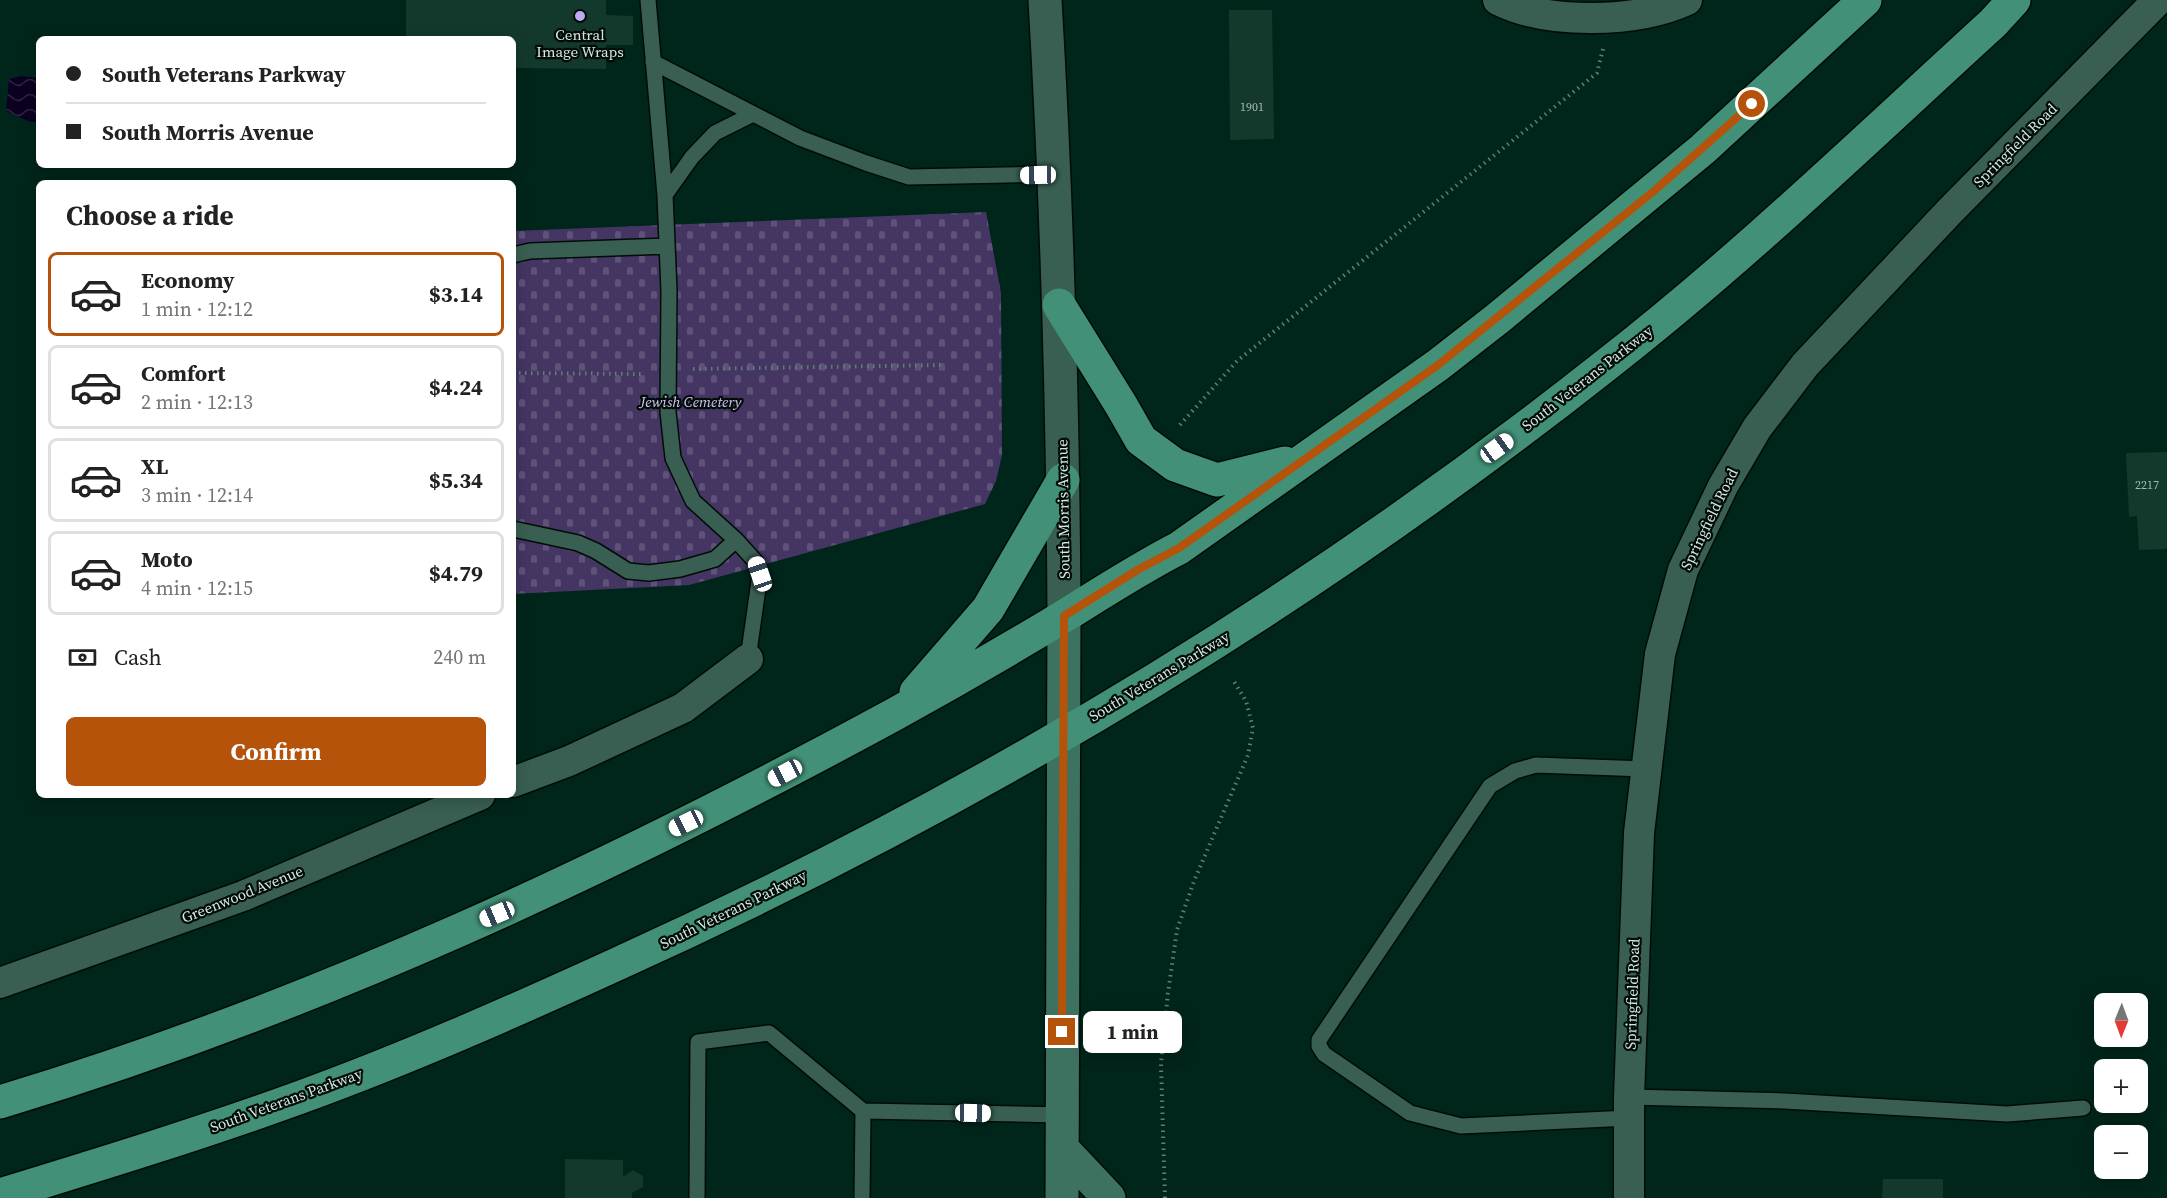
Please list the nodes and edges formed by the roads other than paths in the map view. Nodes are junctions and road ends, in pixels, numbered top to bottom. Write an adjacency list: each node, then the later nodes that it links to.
1 (648, 0): 8 (lane)
2 (1045, 0): 10 (street, South Morris Avenue)
3 (1498, 0): 4 (street)
4 (1687, 0)
5 (1865, 0): 15 (highway)
6 (2014, 0): 22 (highway, South Veterans Parkway)
7 (2158, 0): 23 (street, Springfield Road)
8 (653, 62): 9 (lane); 11 (lane)
9 (753, 114): 10 (lane); 11 (lane)
10 (1054, 174): 14 (street, South Morris Avenue)
11 (665, 195): 12 (lane)
12 (667, 246): 13 (lane); 18 (lane)
13 (516, 254)
14 (1059, 305): 15 (highway); 16 (street, South Morris Avenue)
15 (1308, 457): 19 (highway)
16 (1063, 480): 19 (street, South Morris Avenue); 21 (highway)
17 (516, 530): 18 (lane)
18 (736, 540): 20 (lane)
19 (1064, 616): 21 (highway); 22 (main road, South Morris Avenue)
20 (748, 659): 24 (street)
21 (898, 712): 27 (highway)
22 (1063, 733): 31 (main road, South Morris Avenue); 33 (highway, South Veterans Parkway)
23 (1645, 770): 28 (street, Springfield Road); 28 (lane)
24 (516, 781)
25 (473, 798): 26 (street, Greenwood Avenue)
26 (0, 983)
27 (0, 1102)
28 (1629, 1107): 29 (lane); 38 (street, Springfield Road)
29 (2083, 1108)
30 (862, 1111): 31 (lane); 34 (lane); 35 (lane)
31 (1062, 1115): 32 (main road, South Morris Avenue)
32 (1062, 1148): 36 (main road, South Morris Avenue); 37 (main road)
33 (0, 1195)
34 (697, 1198)
35 (862, 1198)
36 (1062, 1198)
37 (1109, 1198)
38 (1629, 1198)

